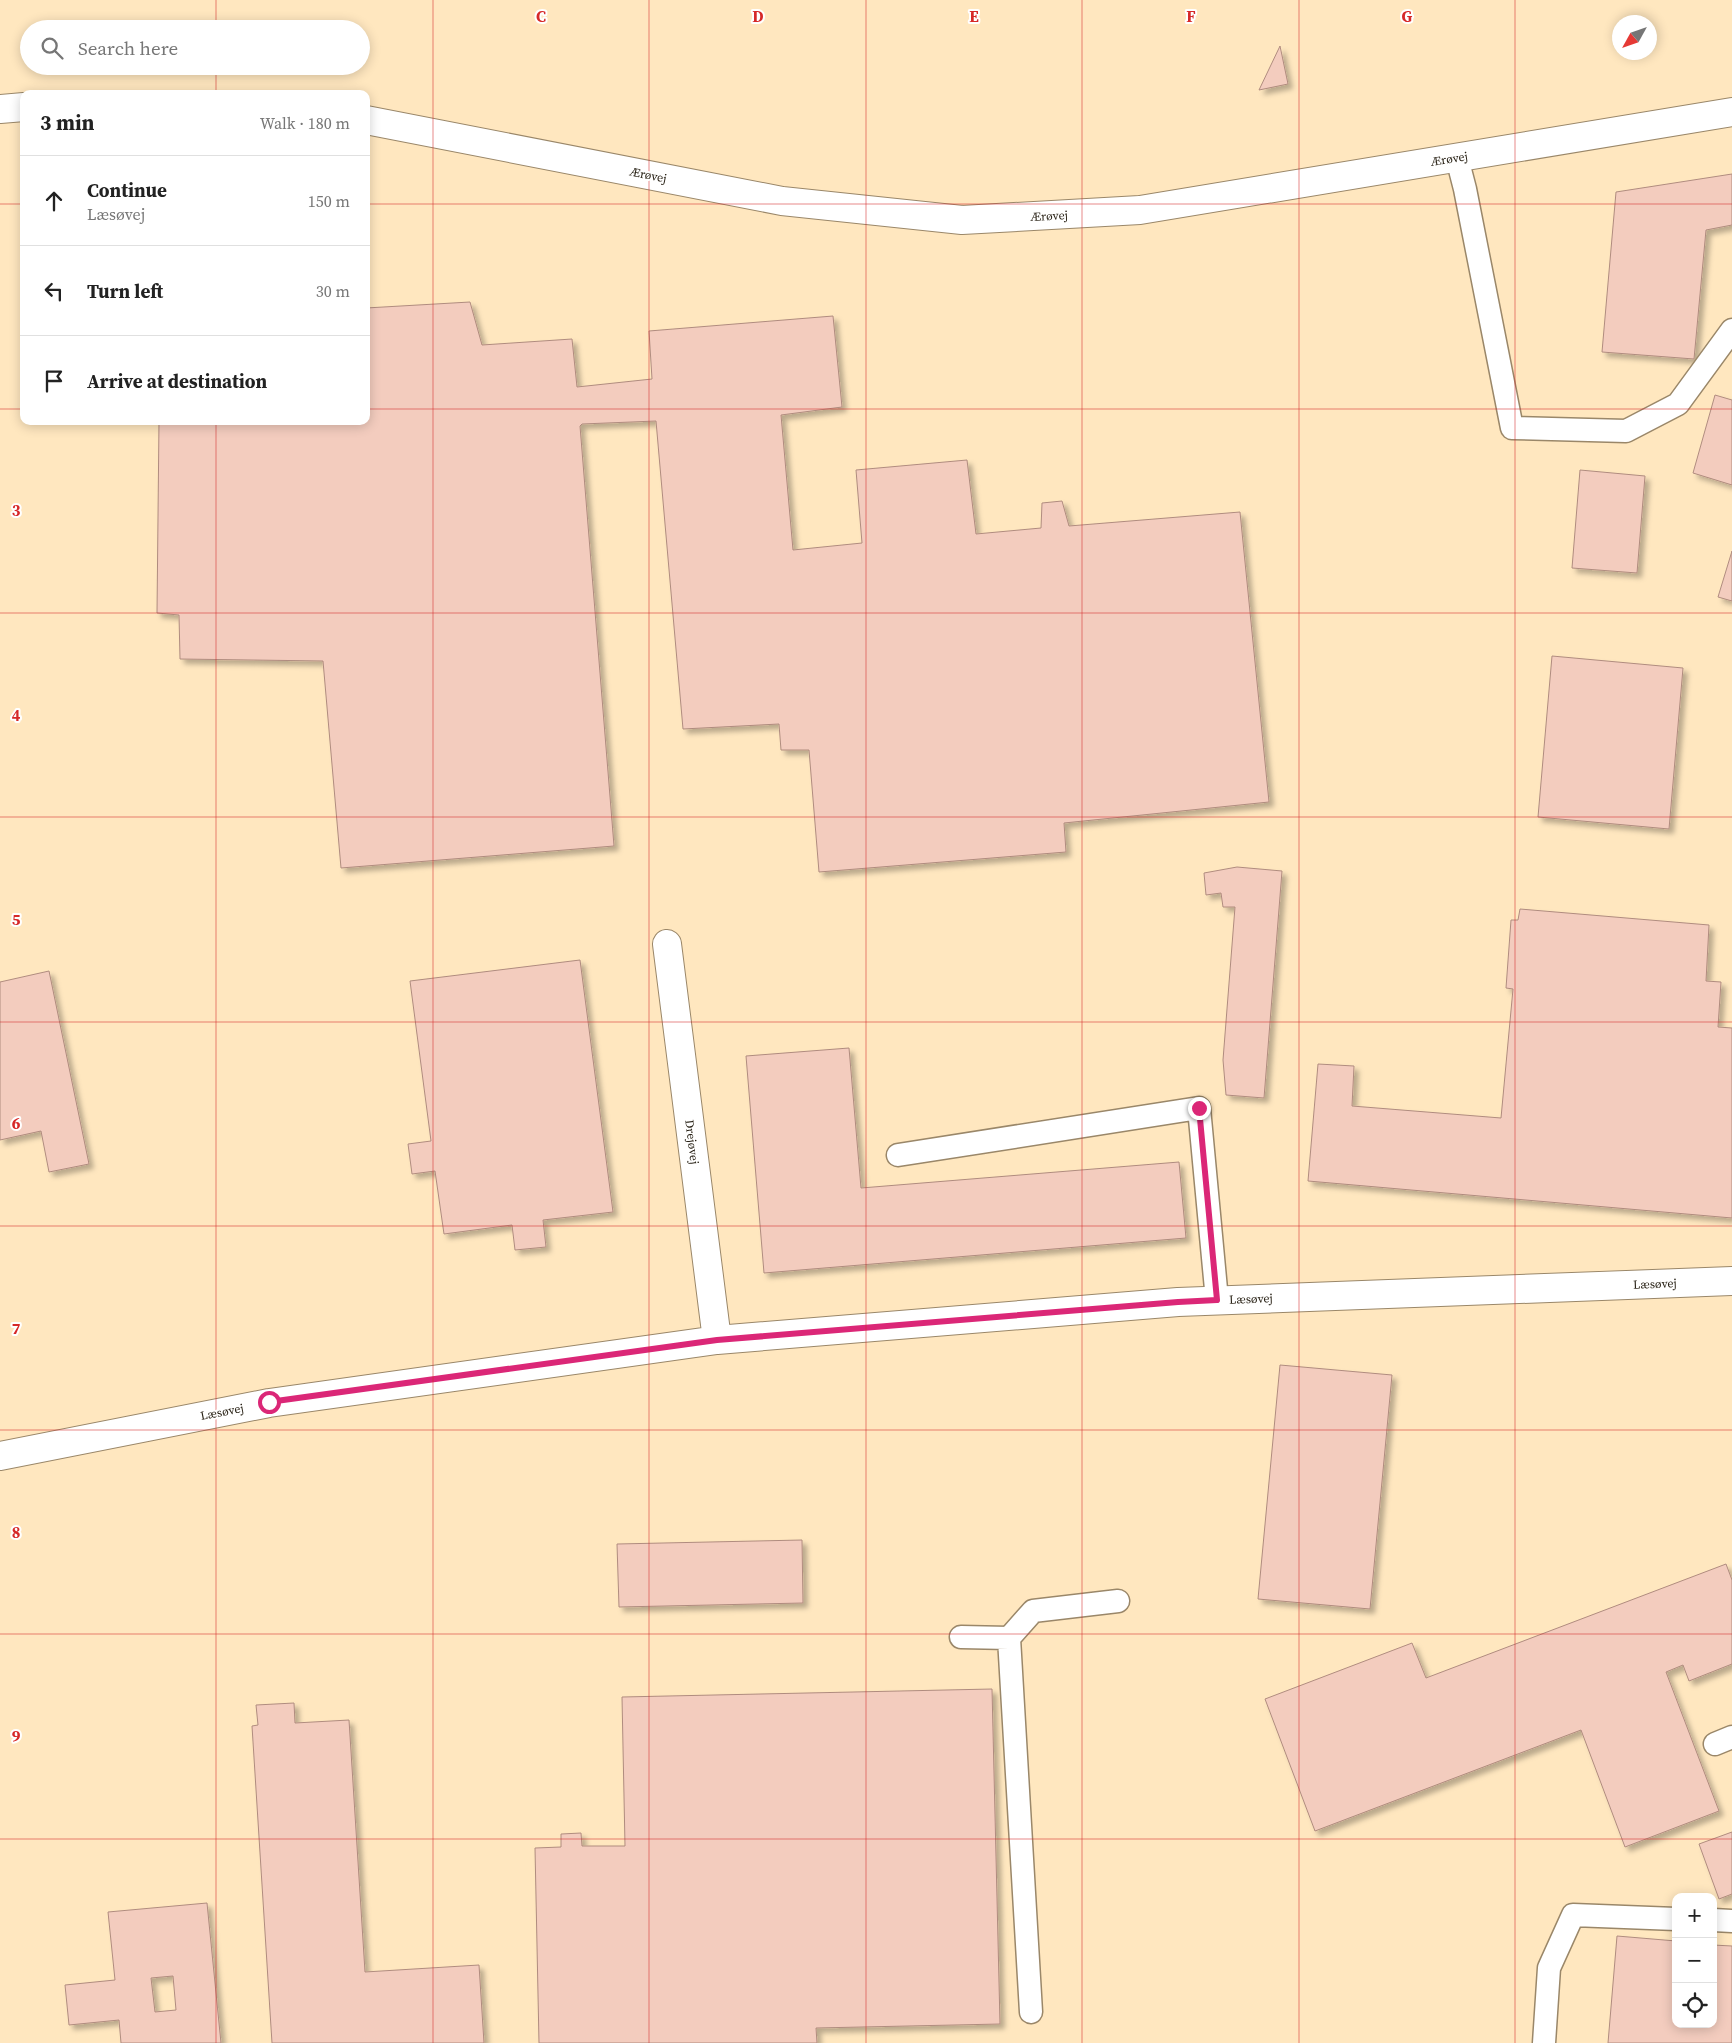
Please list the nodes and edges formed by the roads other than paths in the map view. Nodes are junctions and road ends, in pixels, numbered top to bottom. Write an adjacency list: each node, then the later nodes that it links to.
1 (20, 107): 2 (street)
2 (0, 109)
3 (1732, 112): 5 (street, Ærøvej)
4 (370, 121): 5 (street, Ærøvej)
5 (1457, 158): 6 (lane)
6 (1732, 330)
7 (667, 944): 11 (street, Drejøvej)
8 (898, 1154): 10 (lane)
9 (1732, 1281): 10 (street, Læsøvej)
10 (1217, 1300): 11 (street, Læsøvej)
11 (717, 1340): 12 (street, Læsøvej)
12 (0, 1456)
13 (1118, 1601): 15 (lane)
14 (961, 1637): 15 (lane)
15 (1009, 1638): 19 (lane)
16 (1672, 1919): 20 (lane)
17 (1717, 1920): 18 (lane)
18 (1732, 1921)
19 (1031, 2012)
20 (1544, 2043)

